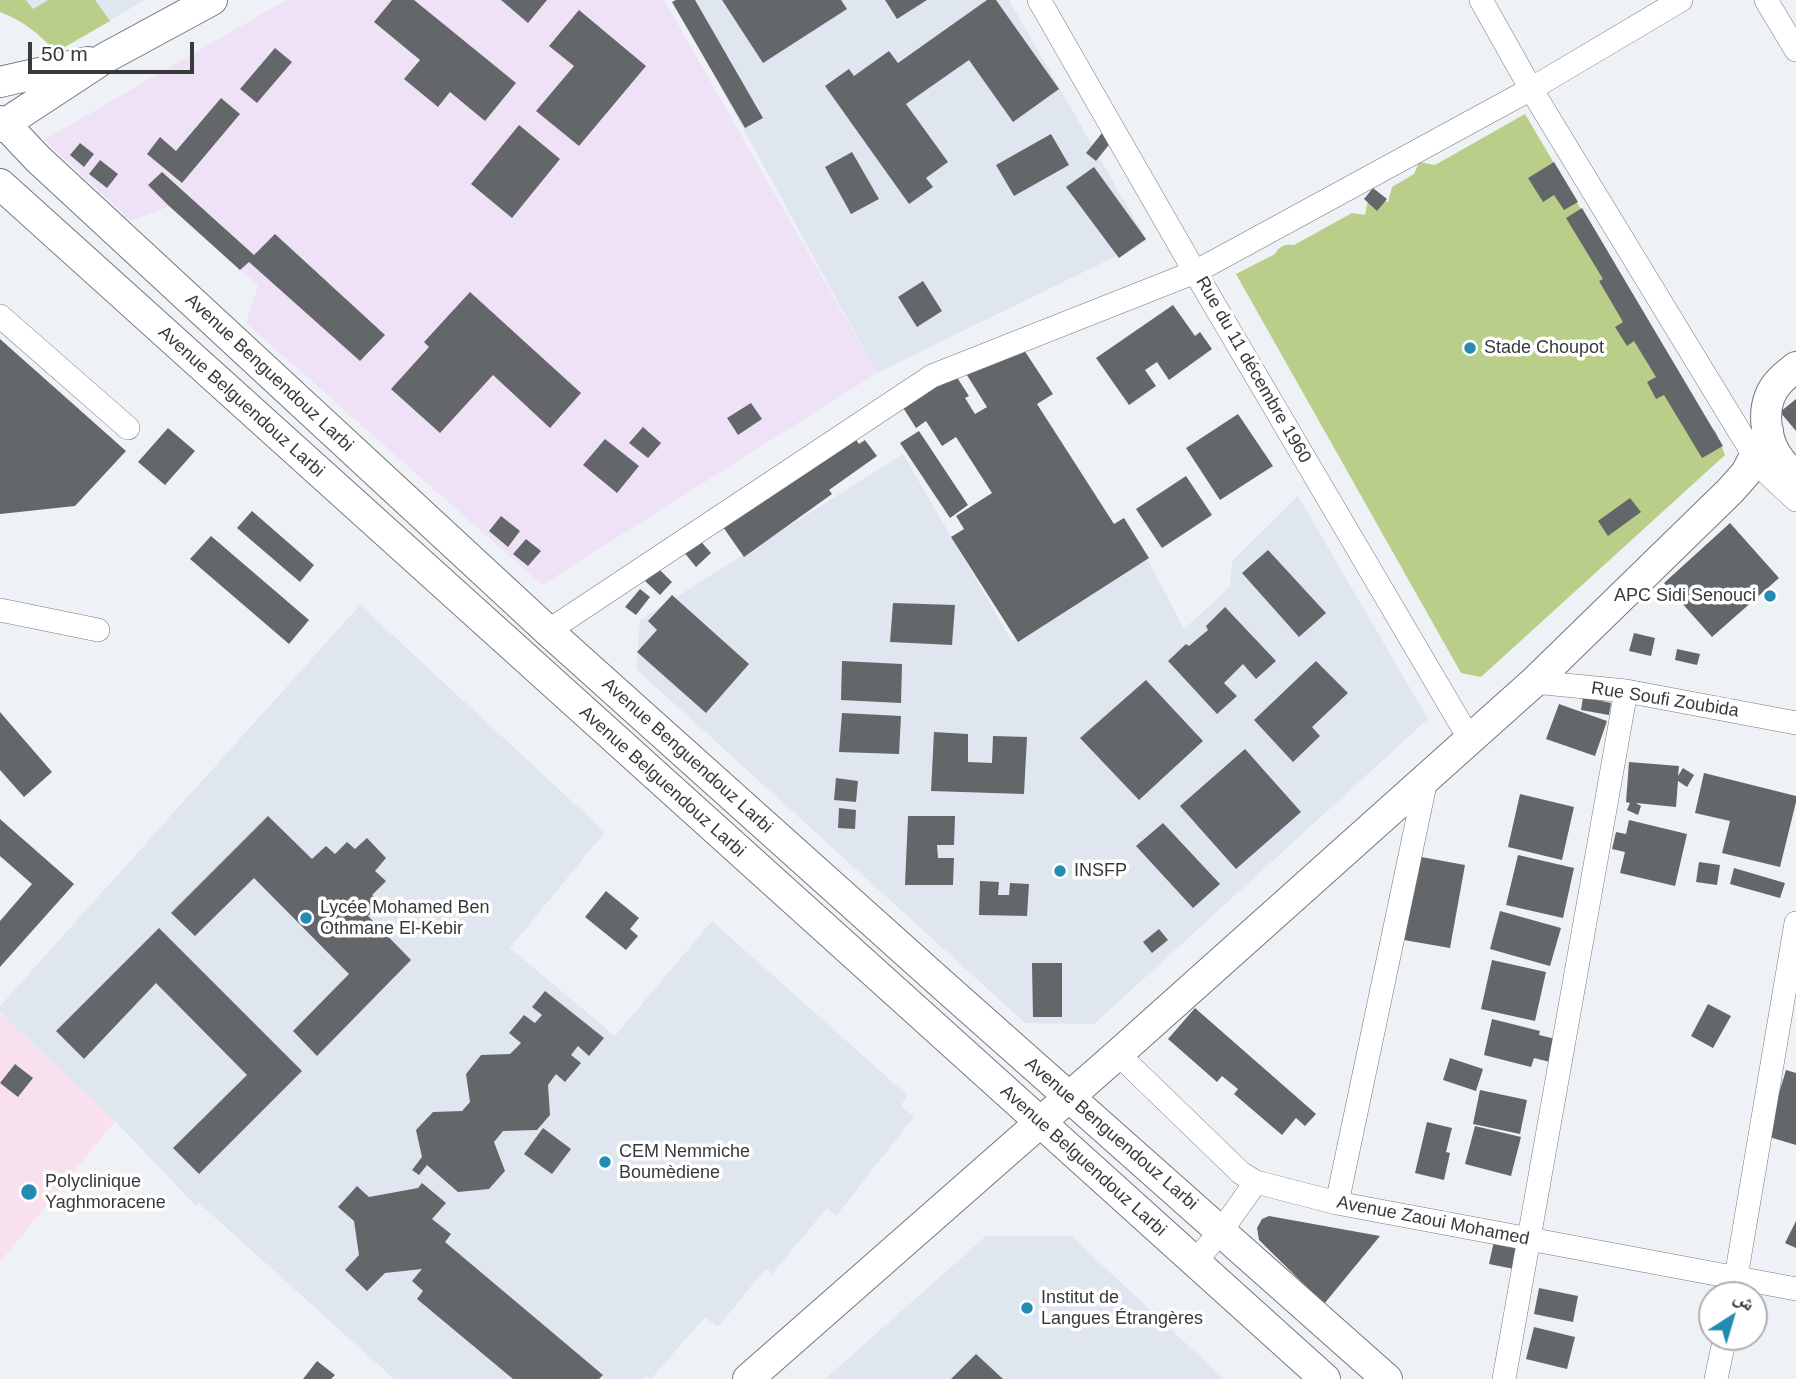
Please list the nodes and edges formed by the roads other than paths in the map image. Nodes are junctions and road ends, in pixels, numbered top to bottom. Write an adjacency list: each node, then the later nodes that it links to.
1 (212, 0): 7 (main road)
2 (1039, 0): 14 (street, Rue du 11 décembre 1960)
3 (1481, 0): 9 (street)
4 (1681, 0): 9 (street)
5 (1766, 0): 6 (street)
6 (1796, 50)
7 (105, 58): 8 (main road); 10 (main road)
8 (0, 82)
9 (1531, 89): 14 (street); 18 (street)
10 (41, 100): 11 (main road); 12 (main road)
11 (2, 124): 12 (main road, Avenue Benguendouz Larbi)
12 (38, 159): 22 (main road, Avenue Benguendouz Larbi)
13 (0, 184): 31 (main road, Avenue Belguendouz Larbi)
14 (1195, 272): 22 (street); 26 (street, Rue du 11 décembre 1960)
15 (0, 316): 17 (street)
16 (1796, 367): 18 (main road)
17 (128, 428)
18 (1777, 464): 19 (street); 23 (main road)
19 (1796, 500)
20 (0, 610): 21 (street)
21 (98, 630)
22 (548, 631): 30 (main road, Avenue Benguendouz Larbi)
23 (1534, 682): 24 (street, Rue Soufi Zoubida); 26 (main road)
24 (1626, 691): 25 (street, Rue Soufi Zoubida); 35 (street)
25 (1796, 723)
26 (1469, 738): 27 (main road)
27 (1427, 775): 29 (main road); 33 (street)
28 (1796, 923): 38 (street)
29 (1118, 1054): 30 (main road); 32 (street, Avenue Zaoui Mohamed)
30 (1069, 1097): 31 (main road); 34 (main road, Avenue Benguendouz Larbi)
31 (1040, 1122): 36 (main road, Avenue Belguendouz Larbi); 42 (main road)
32 (1256, 1182): 33 (street, Avenue Zaoui Mohamed); 34 (street)
33 (1336, 1203): 35 (street, Avenue Zaoui Mohamed)
34 (1221, 1231): 36 (street); 44 (main road, Avenue Benguendouz Larbi)
35 (1530, 1240): 37 (street, Avenue Zaoui Mohamed); 45 (street)
36 (1195, 1262): 43 (main road, Avenue Belguendouz Larbi)
37 (1712, 1281)
38 (1735, 1281)
39 (1768, 1288): 40 (street, Avenue Zaoui Mohamed)
40 (1796, 1289)
41 (1721, 1351): 46 (street)
42 (748, 1379)
43 (1325, 1379)
44 (1387, 1379)
45 (1504, 1379)
46 (1716, 1379)

